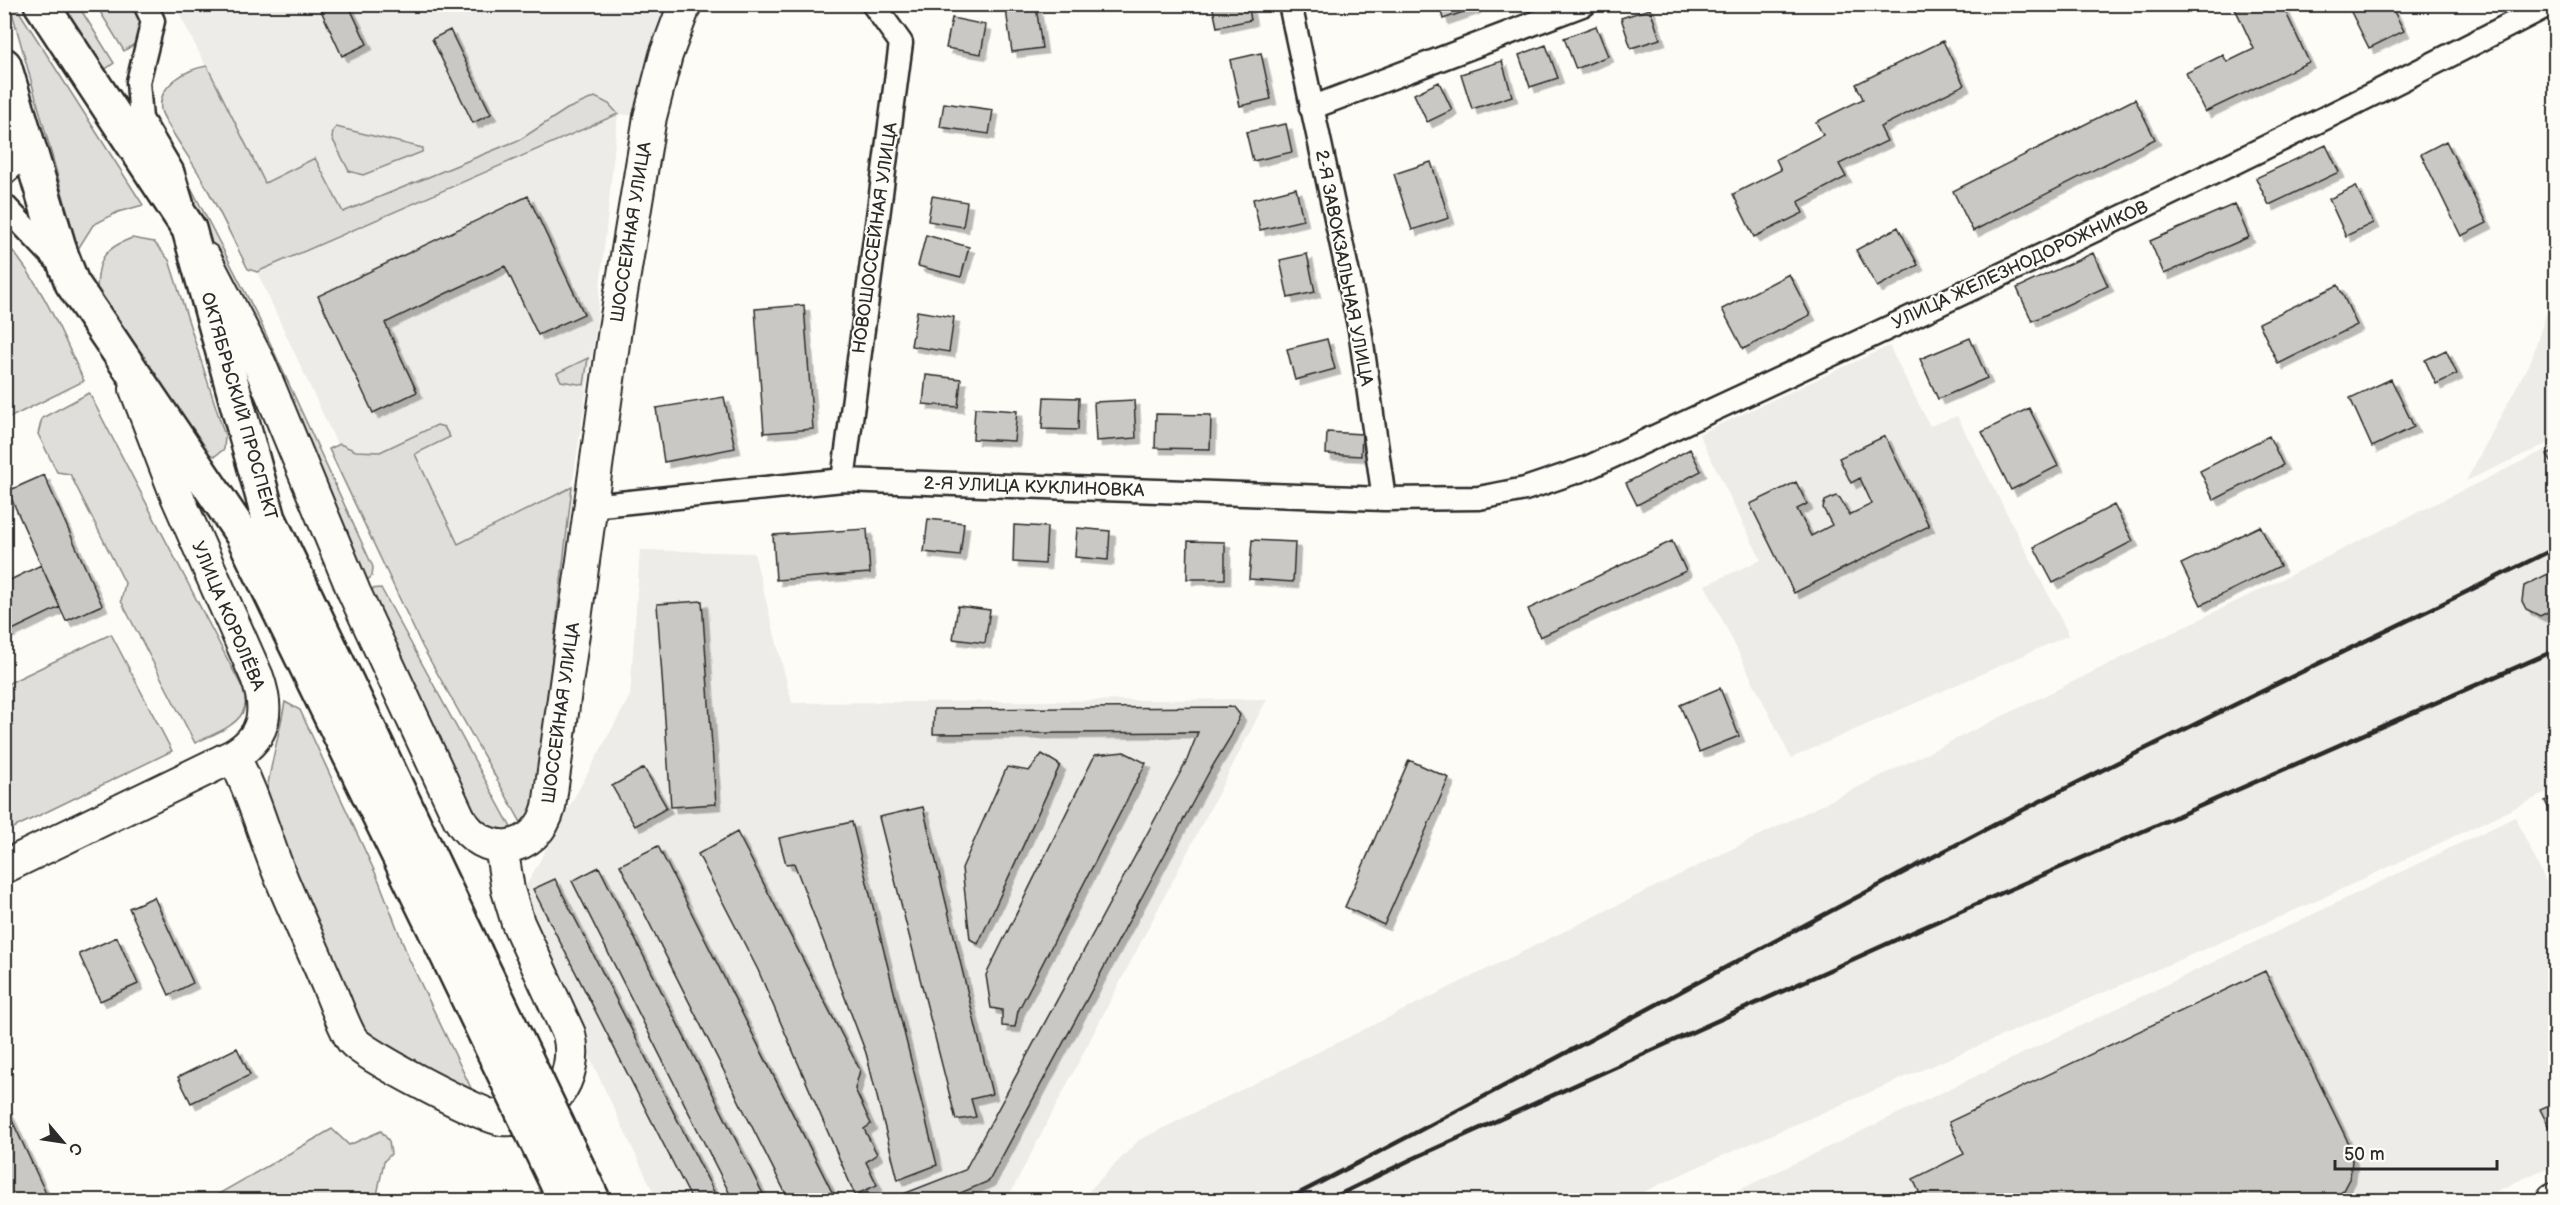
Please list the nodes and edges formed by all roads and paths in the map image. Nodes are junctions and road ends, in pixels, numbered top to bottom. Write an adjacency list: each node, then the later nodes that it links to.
1 (41, 4): 13 (main road, ОКТЯБРЬСКИЙ ПРОСПЕКТ)
2 (145, 4): 13 (street)
3 (685, 4): 21 (main road, ШОССЕЙНАЯ УЛИЦА)
4 (873, 4): 17 (street, НОВОШОССЕЙНАЯ УЛИЦА)
5 (1290, 4): 9 (street, 2-Я ЗАВОКЗАЛЬНАЯ УЛИЦА)
6 (1585, 4): 9 (street)
7 (2550, 4): 19 (street, УЛИЦА ЖЕЛЕЗНОДОРОЖНИКОВ)
8 (4, 65): 10 (main road, ОКТЯБРЬСКИЙ ПРОСПЕКТ)
9 (1311, 108): 20 (street, 2-Я ЗАВОКЗАЛЬНАЯ УЛИЦА)
10 (26, 140): 11 (street); 14 (main road, ОКТЯБРЬСКИЙ ПРОСПЕКТ)
11 (4, 174)
12 (4, 205): 14 (street)
13 (189, 229): 23 (main road); 25 (main road, ОКТЯБРЬСКИЙ ПРОСПЕКТ)
14 (68, 272): 15 (main road, ОКТЯБРЬСКИЙ ПРОСПЕКТ)
15 (127, 366): 16 (main road, ОКТЯБРЬСКИЙ ПРОСПЕКТ); 18 (main road, УЛИЦА КОРОЛЁВА)
16 (201, 476): 18 (main road); 25 (main road, ОКТЯБРЬСКИЙ ПРОСПЕКТ)
17 (843, 480): 20 (street, 2-Я УЛИЦА КУКЛИНОВКА); 21 (street, 2-Я УЛИЦА КУКЛИНОВКА)
18 (177, 496): 22 (main road, УЛИЦА КОРОЛЁВА)
19 (1479, 498): 20 (street, 2-Я УЛИЦА КУКЛИНОВКА)
20 (1384, 499)
21 (591, 506): 23 (main road, ШОССЕЙНАЯ УЛИЦА)
22 (233, 756): 23 (main road); 24 (main road, УЛИЦА КОРОЛЁВА)
23 (501, 846)
24 (4, 867)
25 (463, 958): 26 (main road, bridge); 27 (main road, bridge)
26 (565, 1200)
27 (593, 1200)

